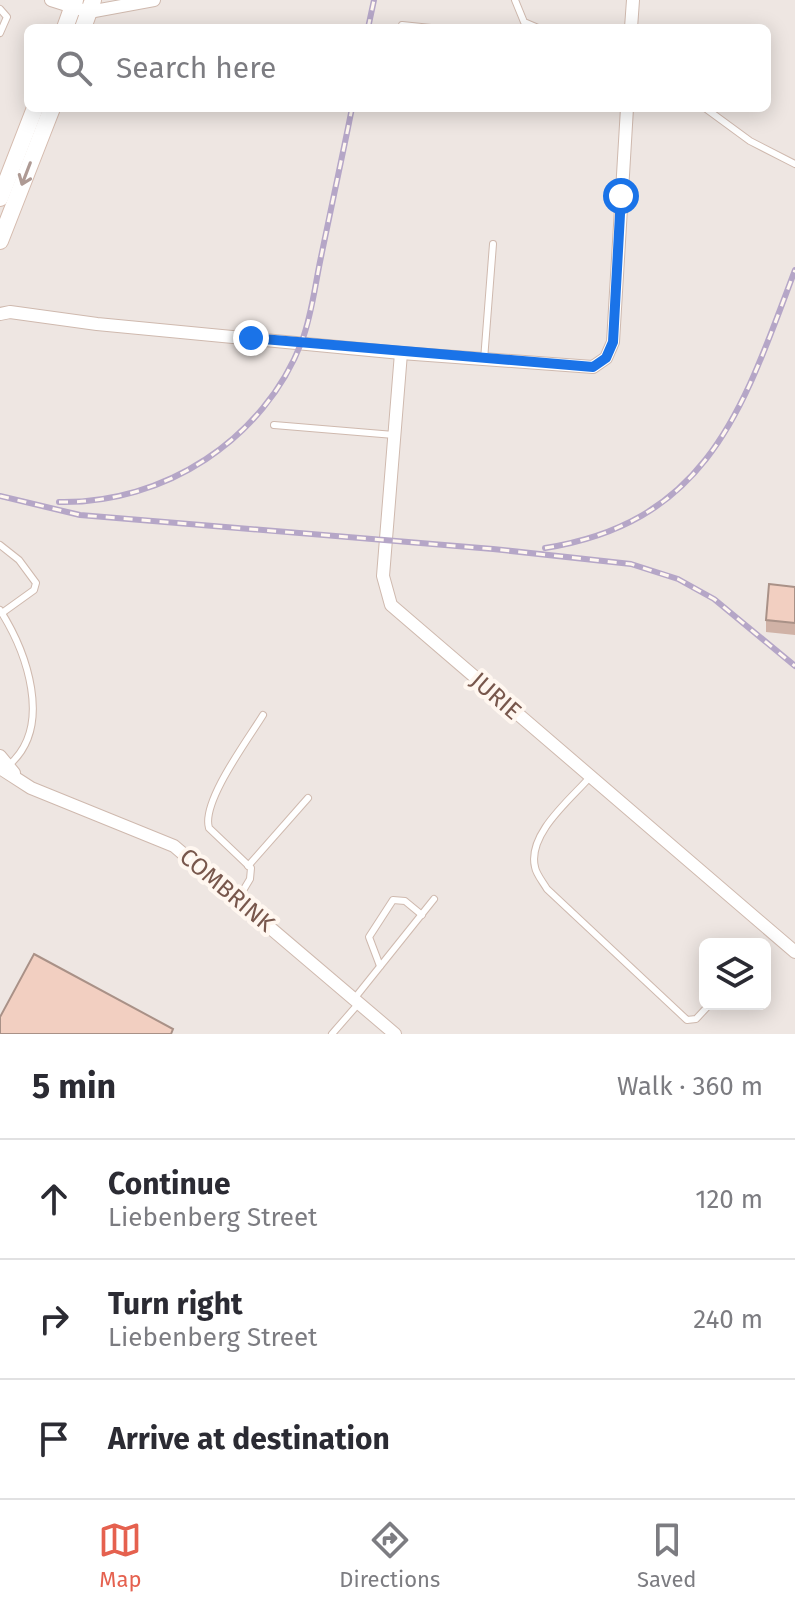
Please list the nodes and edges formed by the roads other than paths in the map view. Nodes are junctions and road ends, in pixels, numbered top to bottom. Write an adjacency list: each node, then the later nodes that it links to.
1 (51, 0): 6 (street)
2 (154, 0): 6 (street)
3 (515, 0): 7 (lane)
4 (633, 0): 10 (street)
5 (0, 9): 11 (lane)
6 (83, 10)
7 (524, 22): 8 (lane); 9 (lane)
8 (521, 24)
9 (529, 24)
10 (631, 24)
11 (0, 33)
12 (33, 112): 17 (main road)
13 (50, 112): 18 (main road, one-way to 18)
14 (627, 112): 22 (street)
15 (710, 112): 16 (lane)
16 (795, 164)
17 (0, 198)
18 (0, 241)
19 (493, 244): 22 (lane)
20 (0, 314): 21 (street)
21 (401, 353): 22 (street); 24 (street, JURIE)
22 (484, 360)
23 (274, 425): 24 (lane)
24 (395, 435): 30 (street, JURIE)
25 (0, 545): 26 (lane)
26 (1, 612): 27 (lane)
27 (4, 623): 29 (lane)
28 (263, 715): 32 (lane)
29 (3, 765): 33 (street, COMBRINK)
30 (590, 777): 36 (street, JURIE); 39 (lane)
31 (308, 798): 32 (lane)
32 (248, 866): 33 (lane)
33 (238, 899): 38 (street, COMBRINK)
34 (434, 899): 35 (lane)
35 (422, 915): 37 (lane); 37 (lane)
36 (795, 952)
37 (380, 966): 38 (lane)
38 (356, 1001): 40 (lane); 41 (street, COMBRINK)
39 (704, 1010)
40 (332, 1034)
41 (395, 1034)

